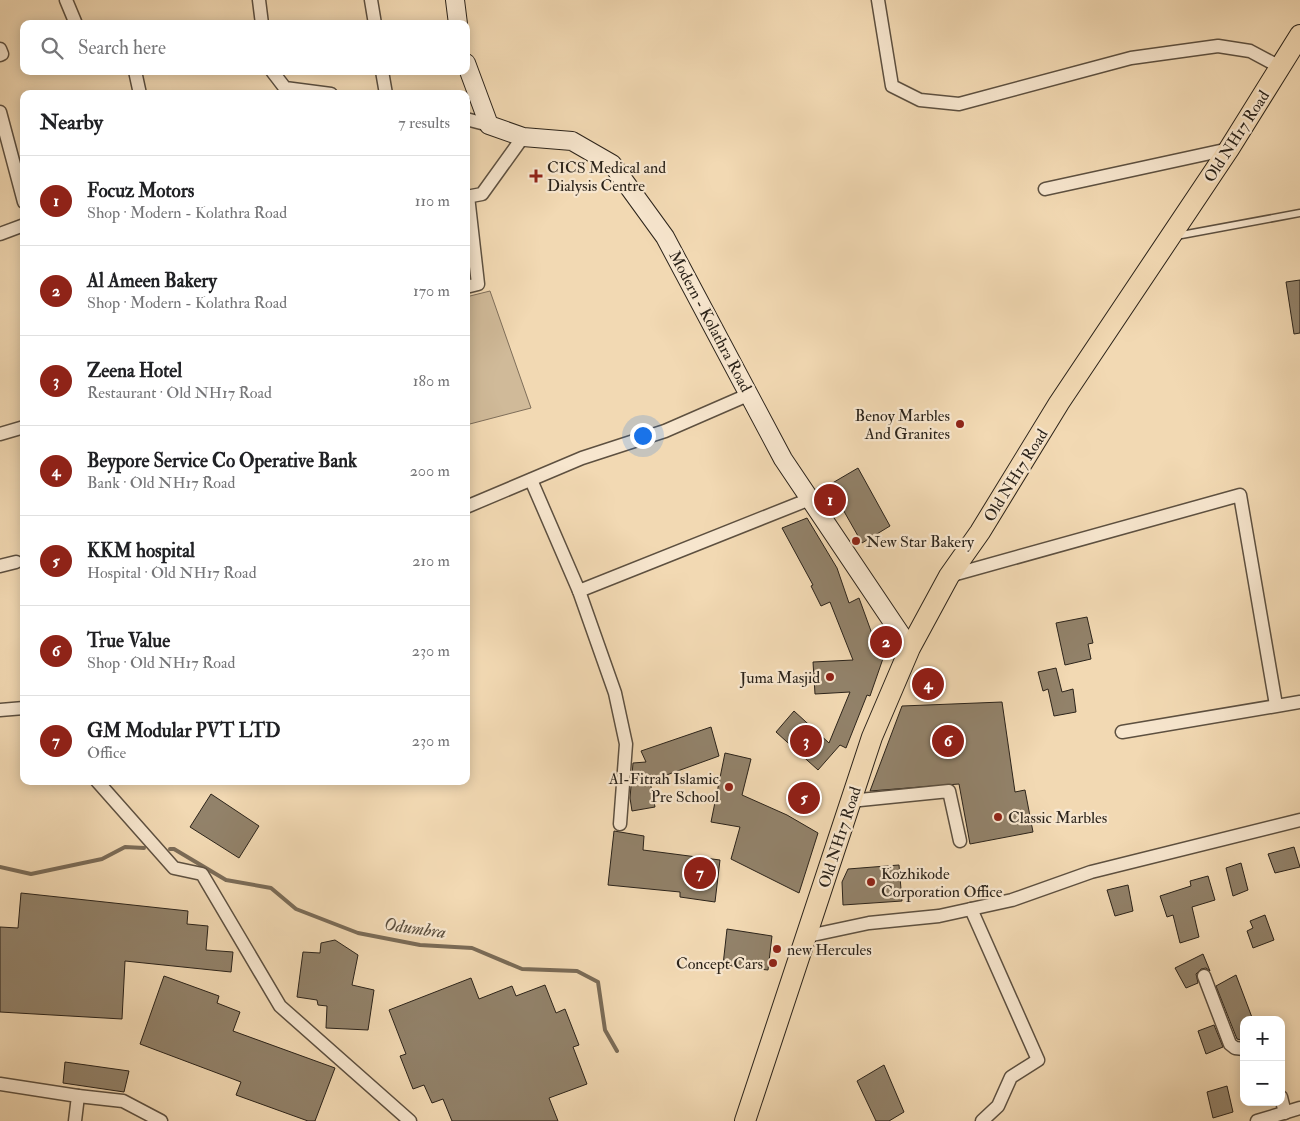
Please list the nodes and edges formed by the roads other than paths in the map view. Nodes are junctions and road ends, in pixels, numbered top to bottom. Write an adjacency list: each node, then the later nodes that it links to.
1 (66, 0): 6 (street)
2 (259, 0): 7 (street)
3 (371, 0): 8 (street)
4 (455, 0): 9 (main road)
5 (878, 0): 13 (street)
6 (74, 20)
7 (262, 20)
8 (374, 20)
9 (458, 20)
10 (1300, 35): 13 (main road, Old NH17 Road)
11 (0, 49): 12 (street)
12 (0, 55)
13 (1280, 67): 25 (main road, Old NH17 Road)
14 (470, 74): 23 (main road)
15 (136, 75): 18 (street)
16 (275, 75): 19 (street)
17 (383, 75): 20 (street)
18 (139, 90)
19 (285, 90)
20 (385, 90)
21 (0, 112): 26 (street)
22 (470, 120): 23 (street)
23 (489, 125): 24 (main road, Modern - Kolathra Road)
24 (523, 137): 28 (street); 35 (main road, Modern - Kolathra Road)
25 (1229, 149): 27 (street); 33 (main road, Old NH17 Road)
26 (20, 187)
27 (1045, 189)
28 (470, 196)
29 (1300, 213): 33 (lane)
30 (470, 220): 34 (street)
31 (20, 226): 32 (street)
32 (0, 234)
33 (1169, 238): 43 (main road, Old NH17 Road)
34 (470, 286)
35 (750, 394): 38 (street); 39 (main road, Modern - Kolathra Road)
36 (20, 428): 37 (street)
37 (0, 434)
38 (531, 480): 40 (street); 44 (street)
39 (810, 499): 44 (street); 45 (main road, Modern - Kolathra Road)
40 (470, 505)
41 (16, 562): 42 (street)
42 (0, 566)
43 (949, 576): 45 (main road, Old NH17 Road); 47 (street)
44 (579, 591): 54 (street)
45 (910, 648): 52 (main road, Old NH17 Road)
46 (1300, 702): 47 (street)
47 (1276, 705): 50 (street)
48 (20, 708): 49 (street)
49 (0, 710)
50 (1122, 732)
51 (101, 785): 67 (street)
52 (850, 801): 55 (street); 57 (main road, Old NH17 Road)
53 (1300, 820): 56 (street)
54 (620, 824)
55 (960, 841)
56 (971, 909): 57 (street); 69 (street)
57 (808, 936): 68 (main road, Old NH17 Road)
58 (1204, 976): 59 (street)
59 (1240, 1049)
60 (0, 1084): 61 (street)
61 (78, 1096): 65 (street); 66 (street)
62 (1283, 1106): 64 (street)
63 (1300, 1108): 64 (street)
64 (1285, 1112): 70 (street)
65 (75, 1121)
66 (161, 1121)
67 (410, 1121)
68 (745, 1121)
69 (982, 1121)
70 (1257, 1121)

